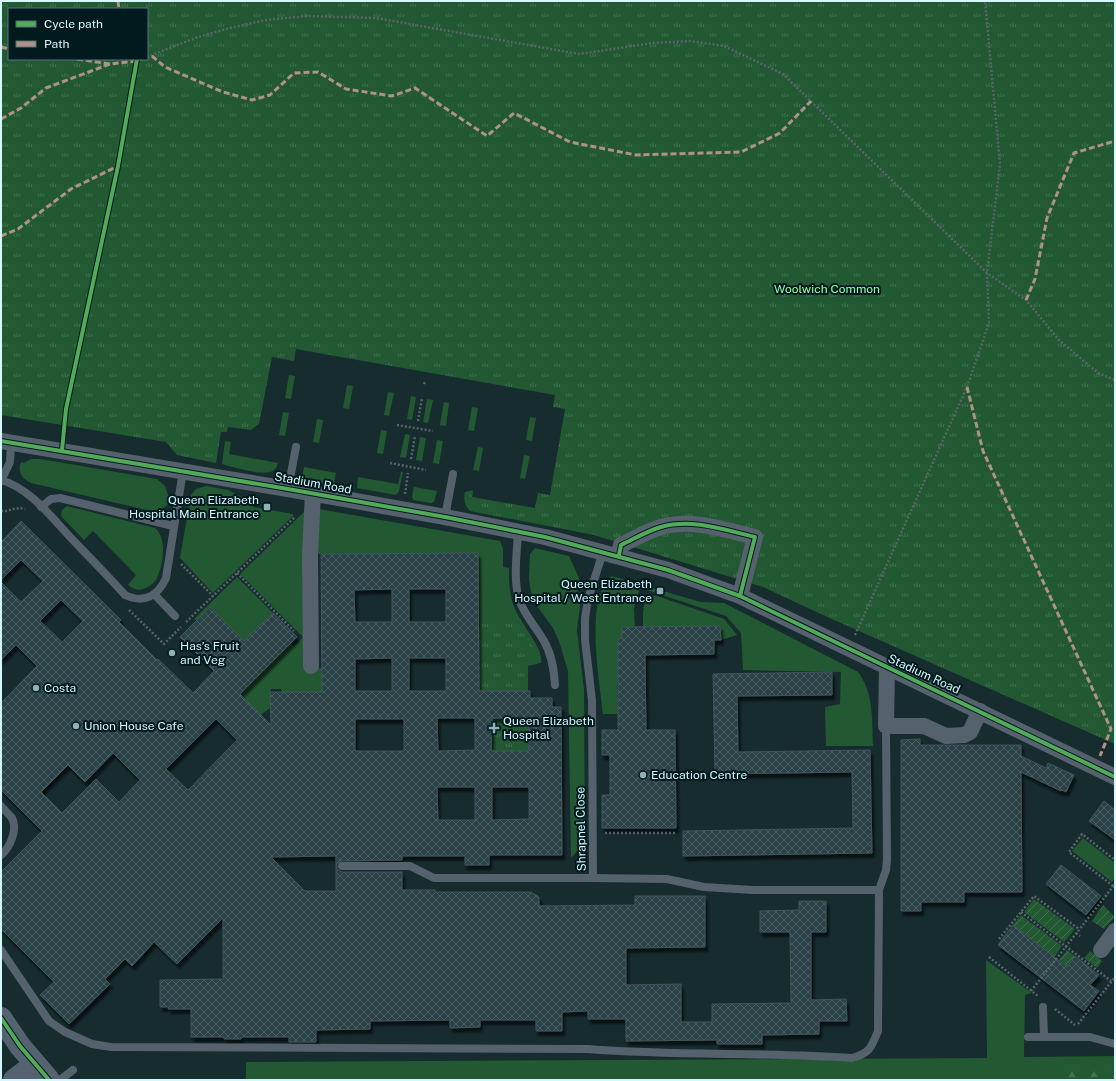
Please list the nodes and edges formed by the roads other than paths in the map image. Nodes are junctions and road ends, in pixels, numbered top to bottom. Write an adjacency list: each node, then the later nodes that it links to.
1 (6, 442): 3 (street, Stadium Road); 5 (lane)
2 (296, 447): 6 (lane)
3 (183, 471): 6 (street, Stadium Road); 10 (lane)
4 (453, 474): 9 (lane)
5 (1, 481): 8 (lane)
6 (288, 489): 7 (street, Stadium Road)
7 (312, 493): 9 (street, Stadium Road); 17 (street)
8 (41, 507): 10 (lane); 14 (lane)
9 (445, 517): 11 (street, Stadium Road)
10 (174, 526): 14 (lane)
11 (518, 532): 12 (street, Stadium Road); 19 (lane)
12 (603, 552): 13 (street, Stadium Road); 26 (lane, Shrapnel Close)
13 (618, 555): 15 (street, Stadium Road); 15 (street)
14 (154, 594): 16 (lane)
15 (740, 596): 18 (street, Stadium Road)
16 (176, 616)
17 (311, 666)
18 (887, 667): 20 (street, Stadium Road); 21 (street, Stadium Road)
19 (555, 685)
20 (980, 711): 21 (street); 22 (street, Stadium Road)
21 (886, 726): 27 (lane)
22 (1115, 778)
23 (1, 806): 24 (lane)
24 (1, 855)
25 (342, 866): 26 (lane, Shrapnel Close)
26 (593, 878): 27 (lane)
27 (879, 890): 29 (lane)
28 (1115, 931): 30 (street)
29 (1, 950)
30 (1101, 950)
31 (1043, 1003): 34 (lane)
32 (1, 1018): 37 (street)
33 (1028, 1037): 34 (lane)
34 (1044, 1037): 35 (lane)
35 (1115, 1044)
36 (73, 1070): 39 (lane)
37 (42, 1072): 38 (street)
38 (14, 1080)
39 (60, 1080)

